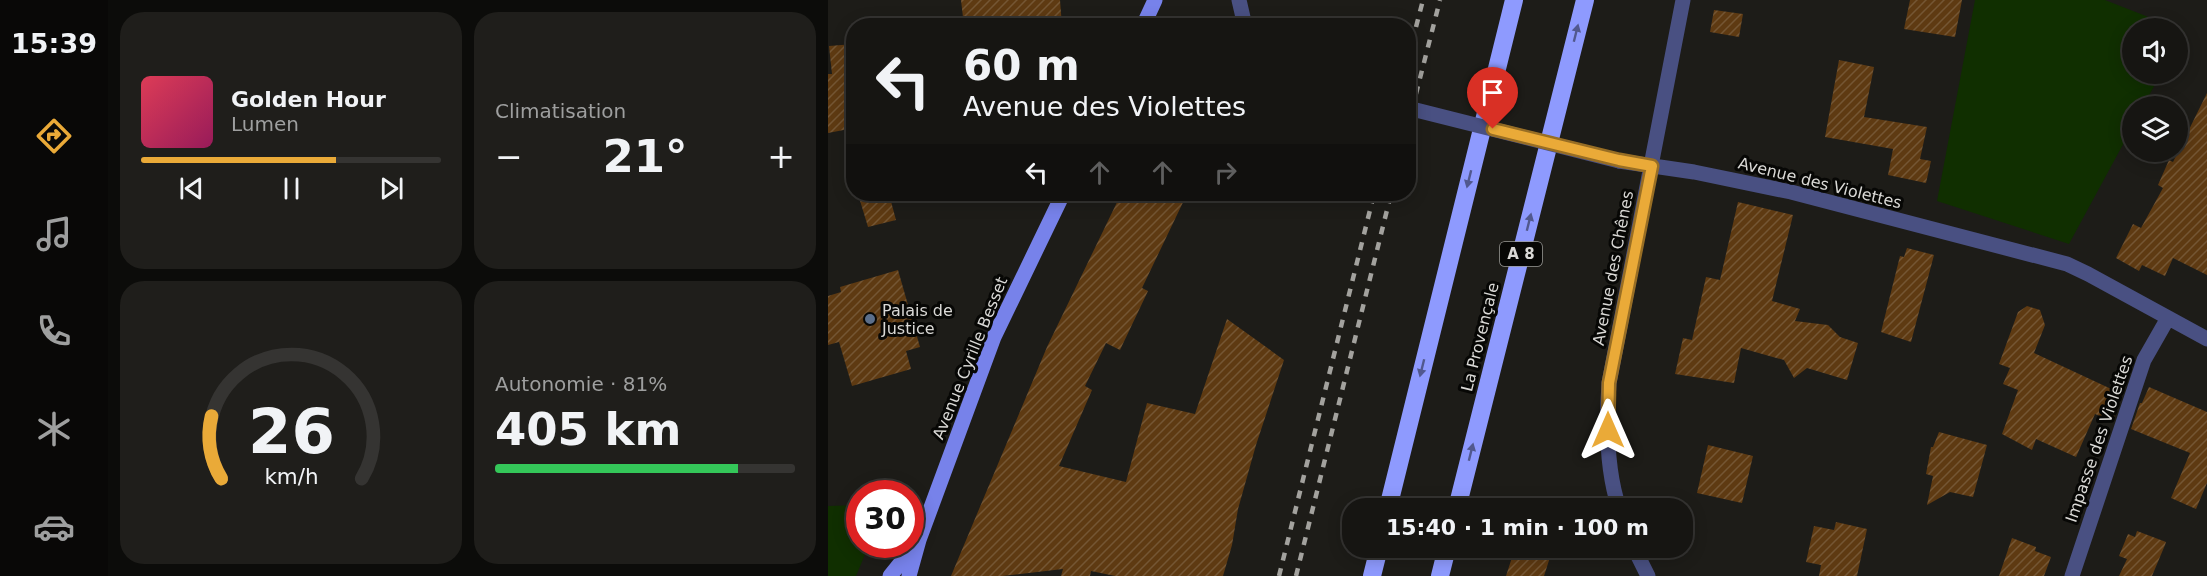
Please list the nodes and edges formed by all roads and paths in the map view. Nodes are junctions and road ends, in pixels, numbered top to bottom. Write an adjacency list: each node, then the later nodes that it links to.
1 (1155, 0): 6 (main road)
2 (1239, 0): 7 (street)
3 (1514, 0): 13 (highway, one-way to 13)
4 (1585, 0): 14 (highway, La Provençale / A 8, one-way to 4)
5 (1683, 0): 9 (street, Avenue des Chênes)
6 (1147, 18)
7 (1243, 18)
8 (1416, 110): 9 (street, Avenue des Violettes, bridge)
9 (1652, 166): 11 (street, Avenue des Violettes); 15 (street, Avenue des Chênes)
10 (1060, 201): 16 (main road, Avenue Cyrille Besset)
11 (2168, 318): 12 (street, Avenue des Violettes); 29 (street, Impasse des Violettes)
12 (2207, 339)
13 (1390, 498)
14 (1460, 498)
15 (1617, 498)
16 (924, 524)
17 (904, 558): 23 (main road)
18 (908, 558): 24 (main road, Avenue Cyrille Besset)
19 (914, 558): 25 (main road, Avenue Cyrille Besset)
20 (1376, 558): 26 (highway)
21 (1444, 558): 27 (highway)
22 (1639, 558): 28 (street)
23 (890, 576)
24 (898, 576)
25 (909, 576)
26 (1372, 576)
27 (1440, 576)
28 (1648, 576)
29 (2072, 576)

